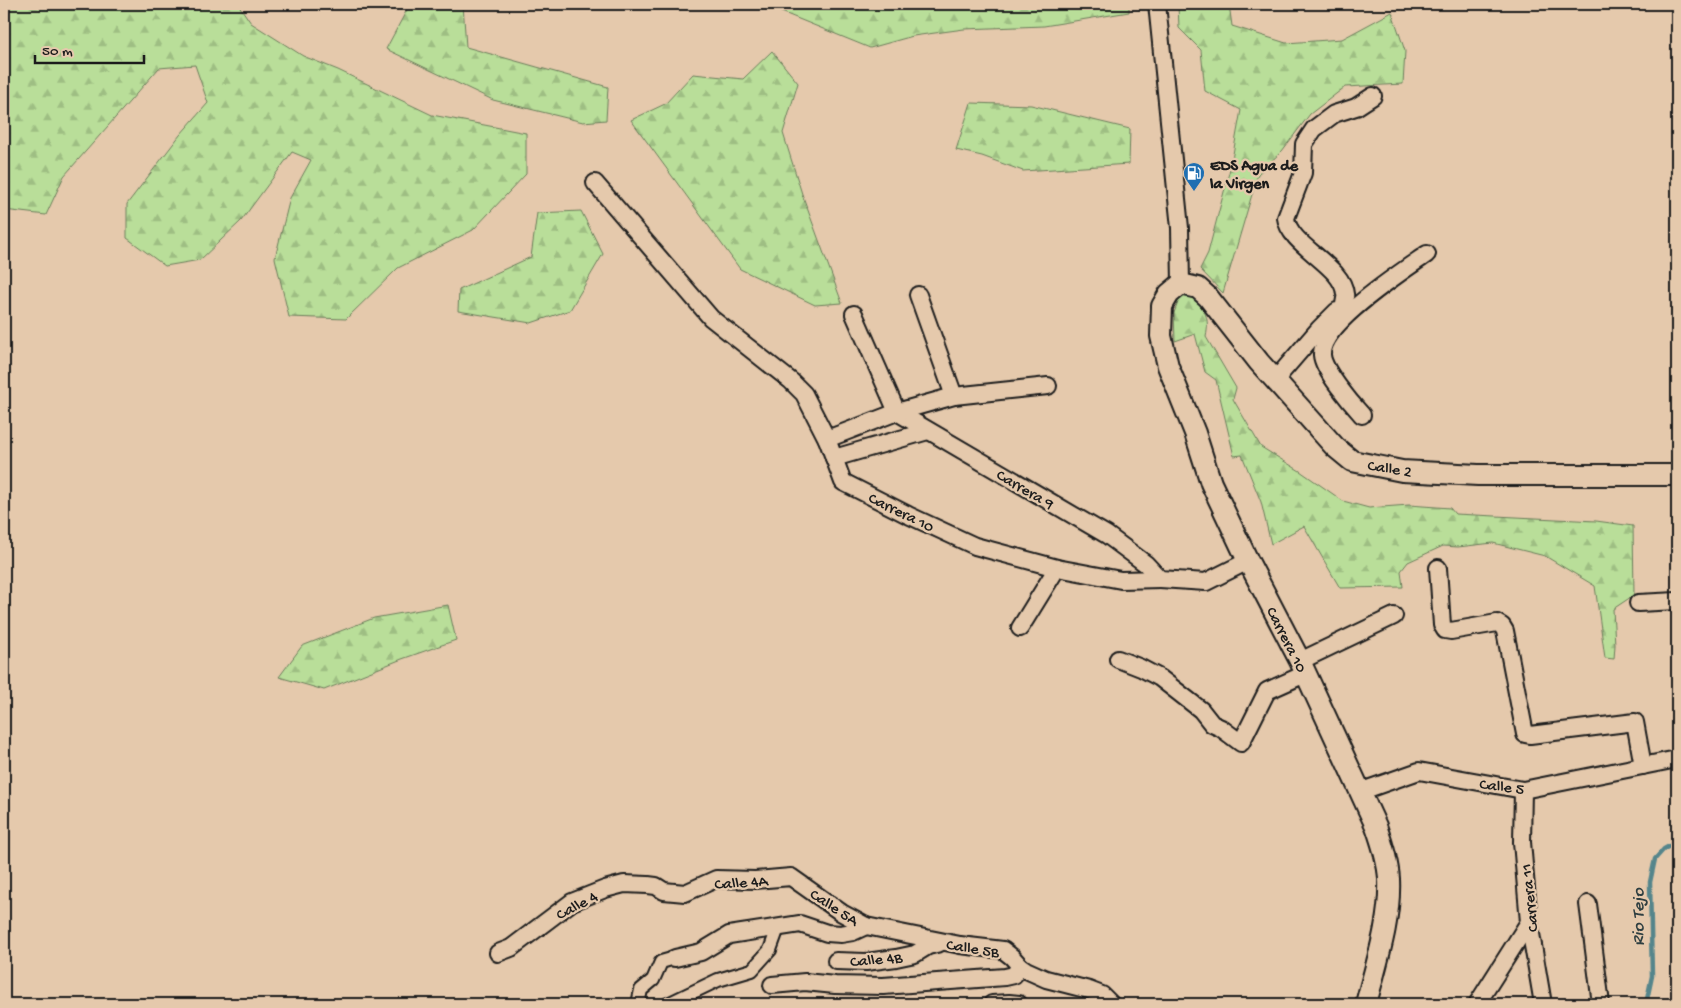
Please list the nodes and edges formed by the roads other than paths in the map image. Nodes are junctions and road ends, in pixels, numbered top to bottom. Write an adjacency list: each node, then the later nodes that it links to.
1 (1157, 4): 5 (street)
2 (1373, 96): 8 (street)
3 (595, 183): 16 (street, Carrera 10)
4 (1427, 254): 7 (street)
5 (1181, 284): 10 (street, Calle 2); 19 (street, Carrera 10)
6 (918, 296): 12 (street)
7 (1361, 302): 8 (street); 14 (street)
8 (1344, 306): 10 (street)
9 (854, 314): 13 (street)
10 (1275, 380): 18 (street, Calle 2)
11 (1048, 386): 12 (street)
12 (954, 396): 13 (street)
13 (897, 412): 15 (street, Carrera 9); 16 (street)
14 (1362, 415)
15 (928, 431): 17 (street); 22 (street, Carrera 9)
16 (827, 438): 17 (street, Carrera 10)
17 (834, 458): 20 (street, Carrera 10)
18 (1677, 475)
19 (1248, 561): 22 (street); 28 (street, Carrera 10)
20 (1057, 568): 22 (street, Carrera 10); 26 (street)
21 (1438, 568): 30 (street)
22 (1160, 579)
23 (1677, 601): 24 (street)
24 (1638, 603)
25 (1394, 616): 28 (street)
26 (1020, 628)
27 (1118, 659): 28 (street)
28 (1302, 668): 32 (street, Carrera 10)
29 (1677, 760): 30 (street, Calle 5)
30 (1643, 766): 31 (street, Calle 5)
31 (1523, 790): 32 (street, Calle 5); 36 (street, Carrera 11)
32 (1359, 792): 51 (street, Carrera 10)
33 (791, 877): 34 (street, Calle 4A); 37 (street, Calle 5A)
34 (664, 891): 41 (street, Calle 4)
35 (1588, 904): 54 (street)
36 (1529, 922): 52 (street); 53 (street, Carrera 11)
37 (866, 926): 38 (street); 39 (street, Calle 5A)
38 (778, 928): 42 (street); 47 (street)
39 (910, 936): 40 (street, Calle 5B)
40 (942, 942): 43 (street, Calle 4B); 44 (street, Calle 5B)
41 (498, 953)
42 (675, 958): 46 (street)
43 (836, 961)
44 (1020, 966): 45 (street); 50 (street, Calle 5B)
45 (772, 985)
46 (638, 1004)
47 (668, 1004)
48 (992, 1004): 49 (street)
49 (1020, 1004)
50 (1111, 1004)
51 (1366, 1004)
52 (1477, 1004)
53 (1543, 1004)
54 (1601, 1004)

